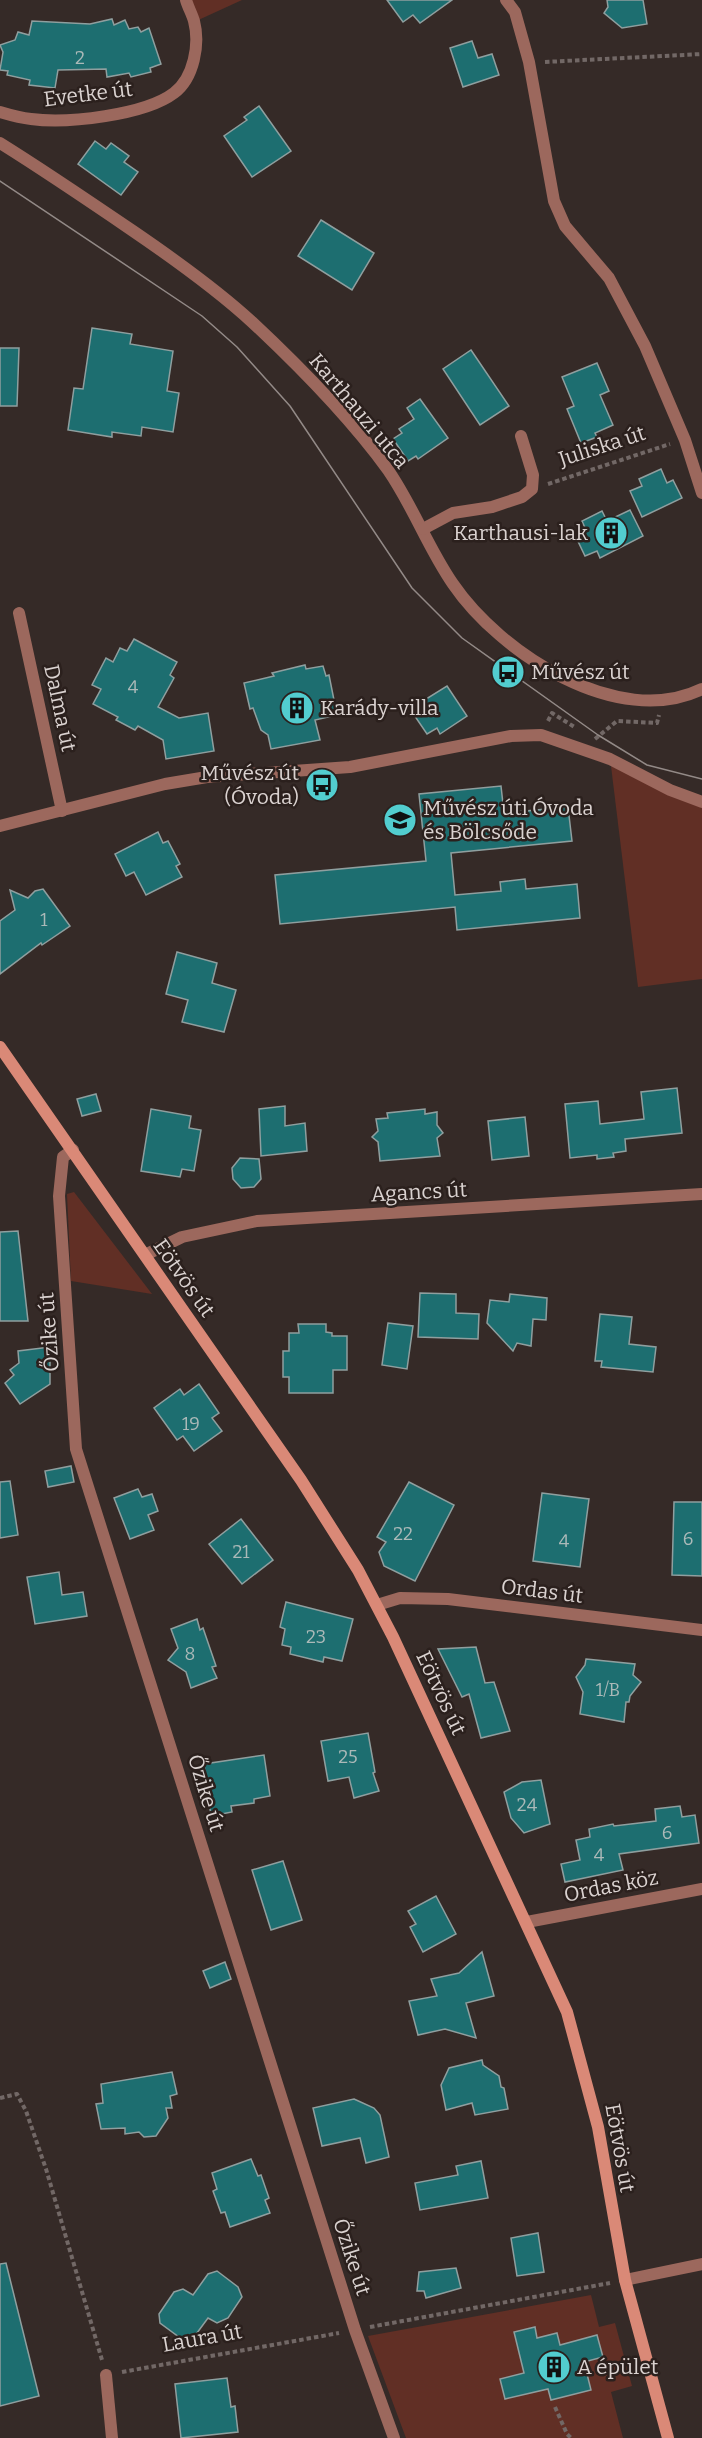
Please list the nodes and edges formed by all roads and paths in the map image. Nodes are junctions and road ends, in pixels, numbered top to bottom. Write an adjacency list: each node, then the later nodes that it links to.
1 (186, 0): 5 (street, Evetke út)
2 (506, 0): 4 (street)
3 (702, 54): 4 (path)
4 (529, 62): 8 (street)
5 (0, 112)
6 (0, 143): 11 (street, Karthauzi utca)
7 (521, 436): 9 (street, Juliska út)
8 (685, 440): 9 (path, Juliska út); 10 (street)
9 (532, 489): 11 (street)
10 (702, 493)
11 (423, 530): 14 (street, Karthauzi utca)
12 (19, 613): 19 (street, Dalma út)
13 (702, 689): 14 (street, Karthauzi utca)
14 (665, 700): 17 (path)
15 (557, 716): 16 (path)
16 (550, 719)
17 (586, 749): 18 (street); 19 (street)
18 (702, 802)
19 (62, 811): 20 (street)
20 (0, 826)
21 (0, 1047): 22 (street, Eötvös út)
22 (73, 1150): 24 (street, Eötvös út); 33 (street, Őzike út)
23 (702, 1194): 24 (street, Agancs út)
24 (145, 1255): 25 (street, Eötvös út)
25 (377, 1605): 26 (street, Ordas út); 28 (street, Eötvös út)
26 (702, 1630)
27 (702, 1889): 28 (street, Ordas köz)
28 (527, 1922): 31 (street, Eötvös út)
29 (0, 2098): 34 (path)
30 (702, 2264): 31 (street)
31 (625, 2280): 39 (street, Eötvös út)
32 (611, 2283): 33 (path, Laura út)
33 (355, 2330): 34 (path, Laura út); 37 (street, Őzike út)
34 (106, 2375): 36 (street)
35 (555, 2407): 38 (path)
36 (112, 2438)
37 (394, 2438)
38 (571, 2438)
39 (668, 2438)

